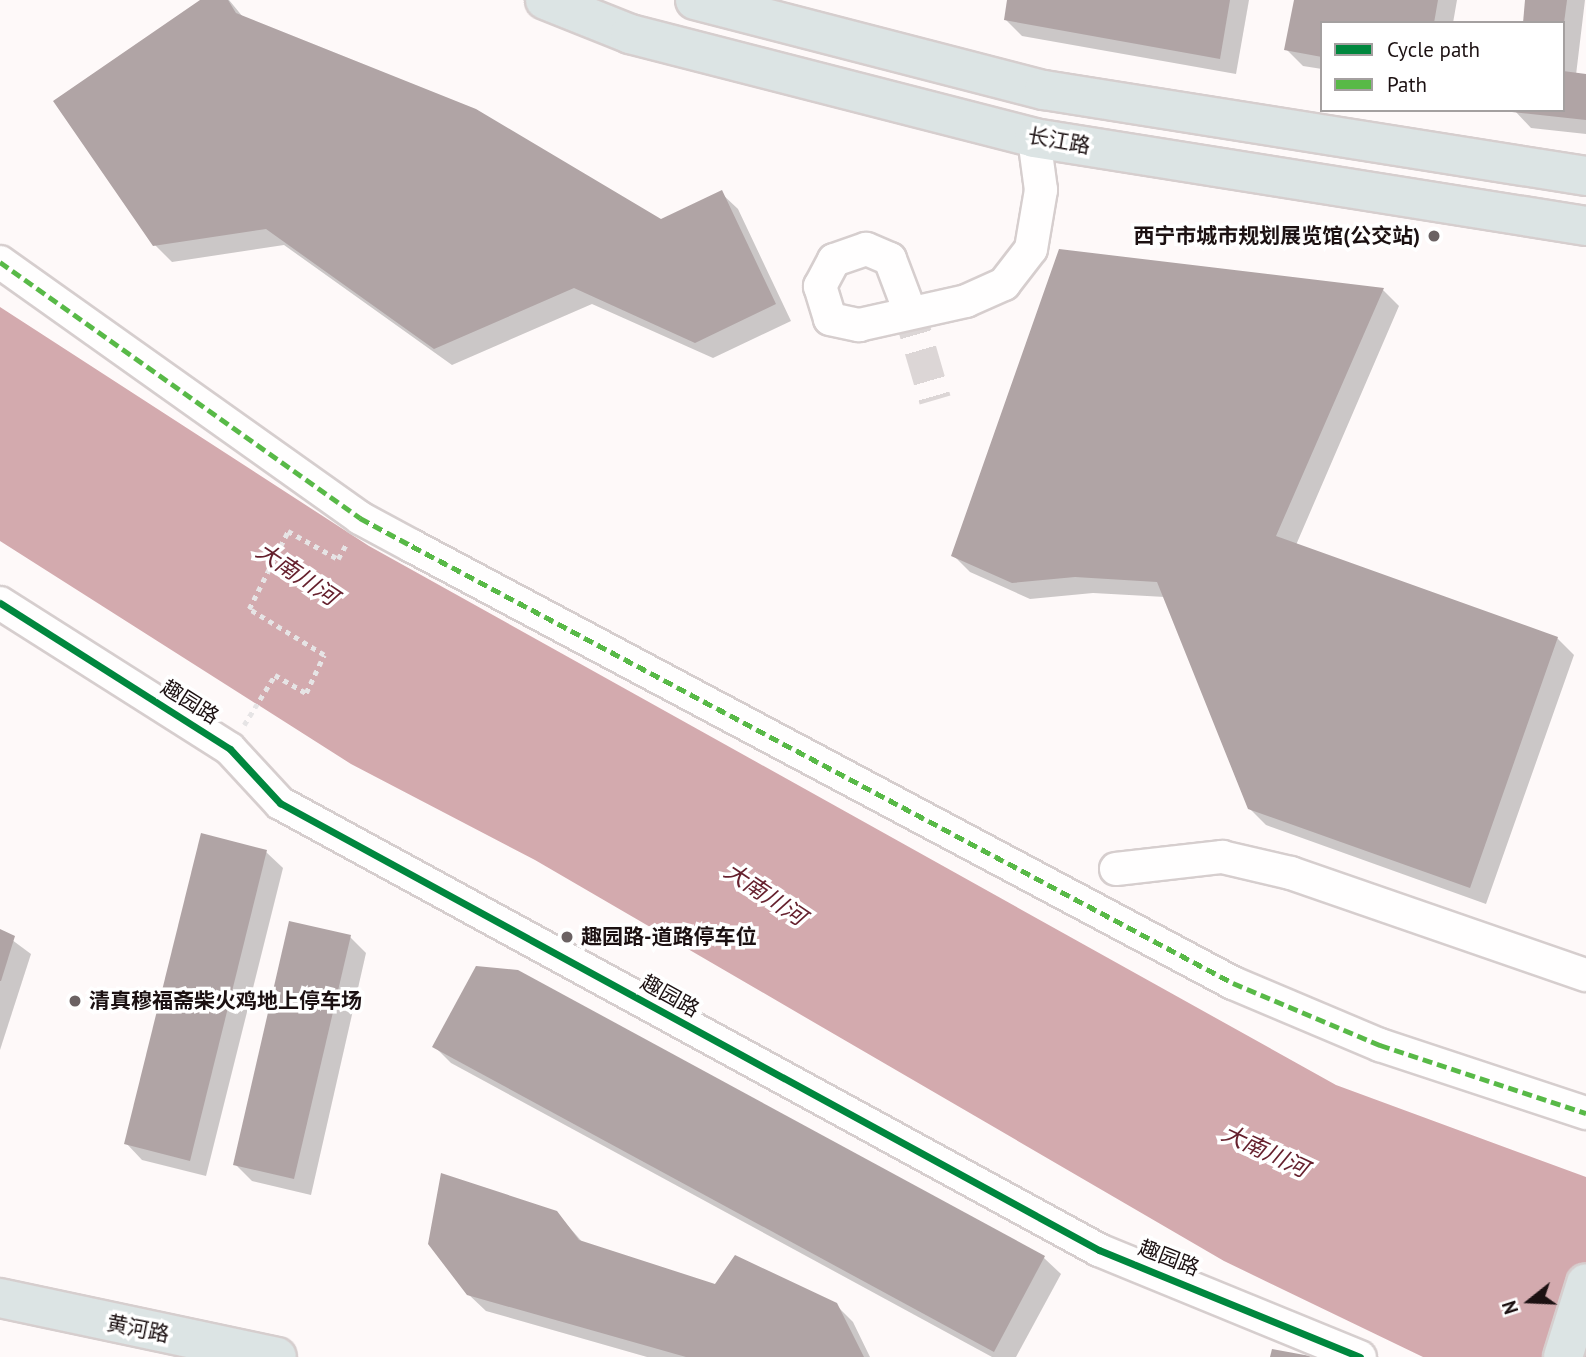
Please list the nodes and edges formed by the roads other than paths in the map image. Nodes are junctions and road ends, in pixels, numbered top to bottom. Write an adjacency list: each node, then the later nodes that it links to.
1 (545, 0): 3 (main road, 长江路)
2 (695, 0): 4 (main road)
3 (1034, 138): 5 (main road, 长江路); 7 (street)
4 (1586, 176)
5 (1586, 226)
6 (0, 262): 11 (street)
7 (907, 304)
8 (0, 603): 15 (street, 趣园路)
9 (1116, 869): 10 (street)
10 (1586, 975)
11 (1586, 1113)
12 (1586, 1283): 16 (main road)
13 (0, 1298): 14 (main road, 黄河路)
14 (277, 1357)
15 (1360, 1357)
16 (1563, 1357)

